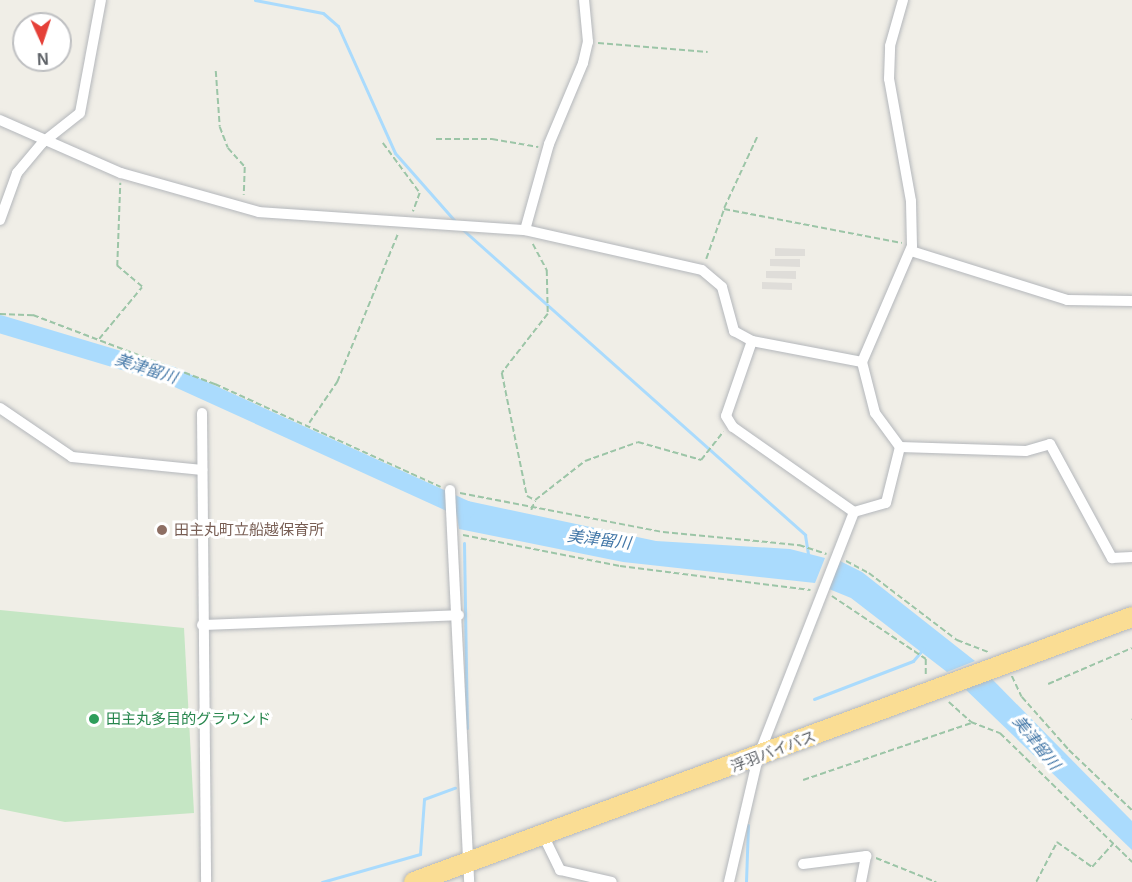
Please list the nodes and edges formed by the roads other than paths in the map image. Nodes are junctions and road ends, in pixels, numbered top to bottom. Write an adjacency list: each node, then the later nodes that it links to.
1 (101, 0): 5 (street)
2 (584, 0): 7 (street)
3 (903, 0): 8 (street)
4 (0, 120): 5 (street)
5 (42, 143): 6 (street); 7 (street)
6 (0, 220)
7 (525, 230): 10 (street)
8 (911, 249): 9 (street); 11 (street)
9 (1132, 301)
10 (752, 341): 11 (street); 17 (street)
11 (862, 362): 14 (street)
12 (0, 408): 15 (street)
13 (202, 413): 15 (street)
14 (900, 447): 17 (street); 18 (street)
15 (202, 470): 21 (street)
16 (450, 490): 19 (street)
17 (854, 512): 22 (street)
18 (1132, 557)
19 (459, 615): 21 (street); 25 (street)
20 (1132, 617): 22 (highway, 浮羽バイパス)
21 (202, 625): 26 (street)
22 (758, 757): 23 (highway, 浮羽バイパス); 29 (street)
23 (544, 837): 25 (highway, 浮羽バイパス); 28 (street)
24 (802, 864): 30 (street)
25 (467, 874): 27 (highway, 浮羽バイパス)
26 (206, 882)
27 (414, 882)
28 (612, 882)
29 (729, 882)
30 (861, 882)

